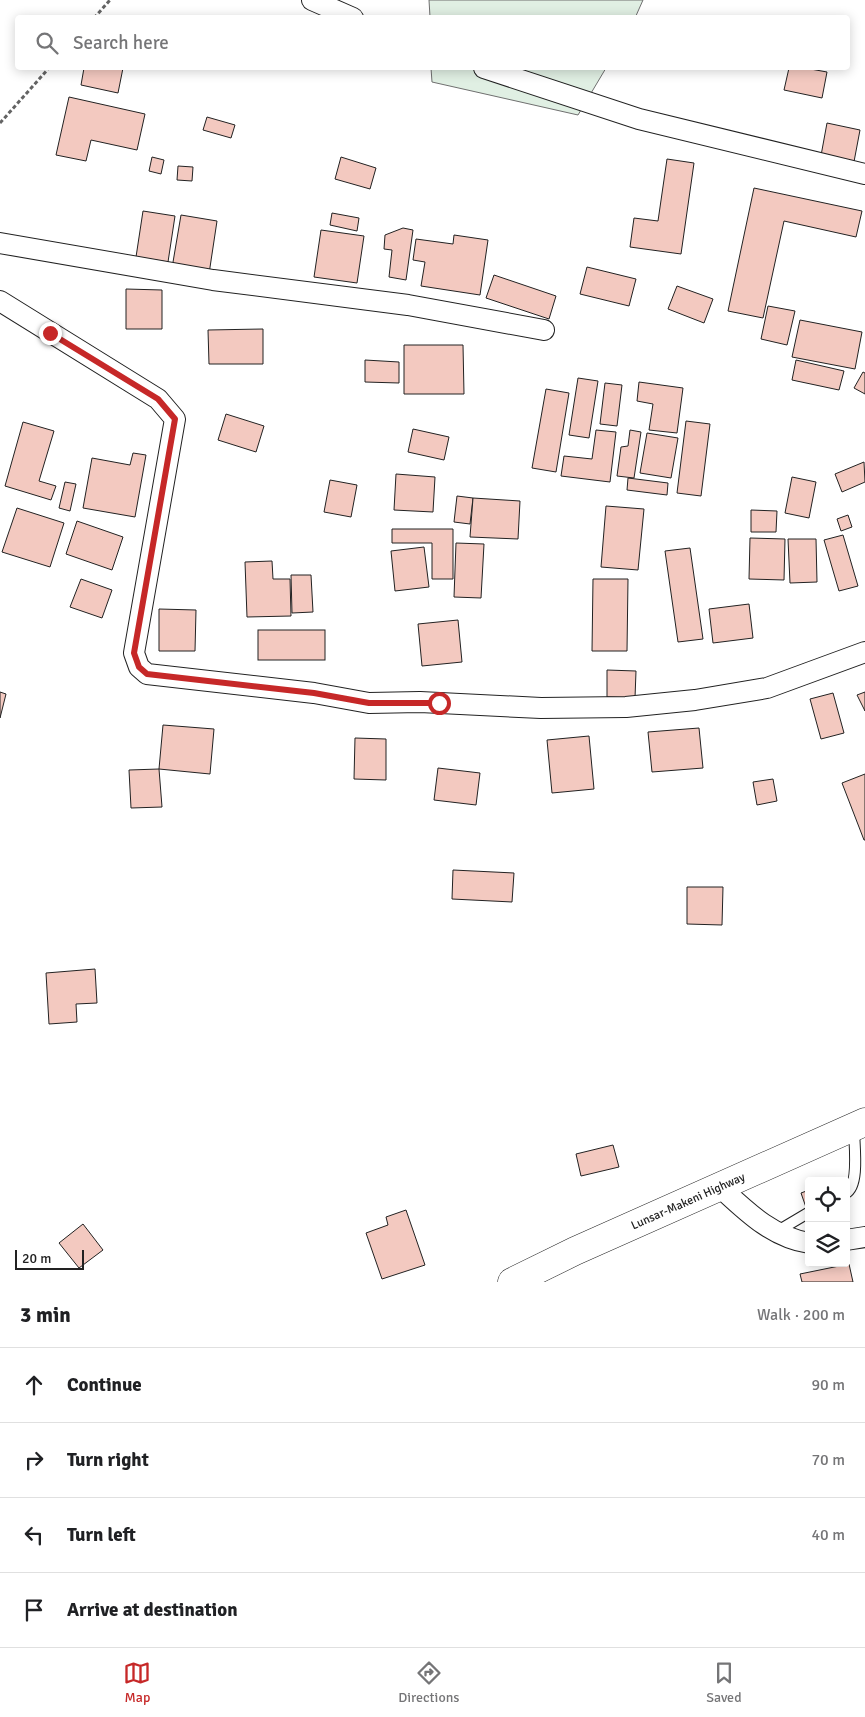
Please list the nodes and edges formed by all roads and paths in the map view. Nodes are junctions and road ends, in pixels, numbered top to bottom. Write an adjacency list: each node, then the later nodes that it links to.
1 (110, 0): 3 (path)
2 (312, 0): 4 (street)
3 (97, 15)
4 (346, 15)
5 (47, 70): 7 (path)
6 (490, 70): 8 (street)
7 (0, 123)
8 (865, 174)
9 (0, 243): 11 (street)
10 (0, 301): 12 (street)
11 (544, 330)
12 (865, 652)
13 (859, 1125): 14 (main road, Lunsar-Makeni Highway); 15 (lane)
14 (720, 1187): 17 (street); 21 (main road, Lunsar-Makeni Highway)
15 (850, 1190)
16 (805, 1215): 17 (lane)
17 (775, 1233): 20 (street)
18 (865, 1237): 19 (street)
19 (850, 1239)
20 (805, 1242)
21 (512, 1282)

